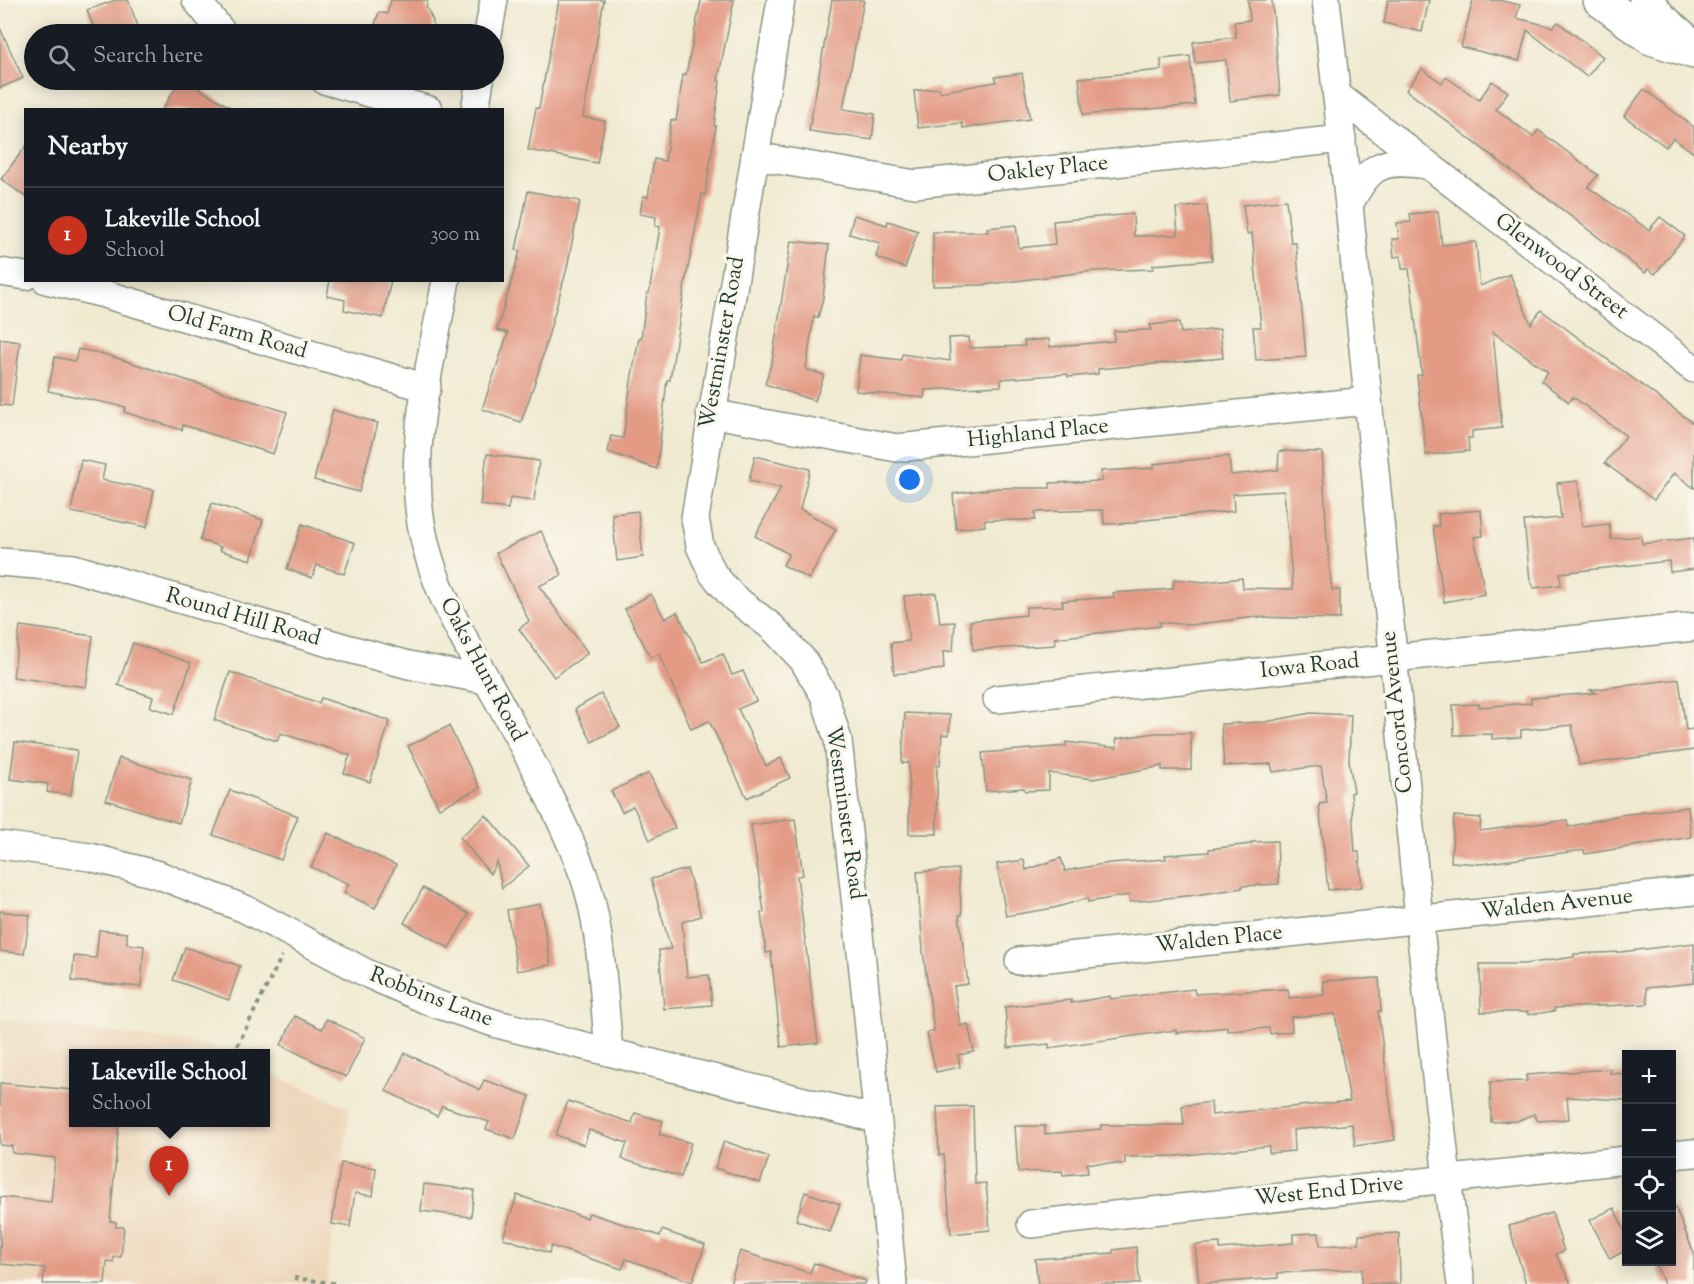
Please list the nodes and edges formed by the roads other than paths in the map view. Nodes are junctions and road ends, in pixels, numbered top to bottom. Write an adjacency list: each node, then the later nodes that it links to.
1 (196, 0): 7 (street)
2 (494, 0): 8 (street)
3 (781, 0): 17 (street, Westminster Road)
4 (1326, 0): 13 (street, Concord Avenue)
5 (1600, 0): 10 (main road)
6 (1646, 0): 9 (main road)
7 (216, 24)
8 (490, 24)
9 (1694, 47)
10 (1694, 52)
11 (359, 90): 14 (street)
12 (478, 90): 15 (street)
13 (1337, 95): 16 (street, Concord Avenue); 18 (street, Glenwood Street)
14 (422, 108)
15 (475, 108)
16 (1342, 139): 17 (street, Oakley Place); 19 (street, Concord Avenue)
17 (755, 156): 27 (street, Westminster Road)
18 (1428, 165): 19 (street); 24 (street, Glenwood Street)
19 (1349, 205): 26 (street, Concord Avenue)
20 (0, 272): 21 (street)
21 (24, 276)
22 (54, 282): 25 (street, Old Farm Road)
23 (446, 282): 25 (street, Oaks Hunt Road)
24 (1694, 369)
25 (427, 388): 31 (street, Oaks Hunt Road)
26 (1367, 400): 27 (street, Highland Place); 30 (street, Concord Avenue)
27 (710, 413): 38 (street, Westminster Road)
28 (0, 562): 31 (street, Round Hill Road)
29 (1694, 627): 30 (street, Iowa Road)
30 (1392, 659): 32 (street, Iowa Road); 35 (street, Concord Avenue)
31 (486, 680): 37 (street, Oaks Hunt Road)
32 (997, 699)
33 (0, 845): 37 (street, Robbins Lane)
34 (1694, 891): 35 (street, Walden Avenue)
35 (1419, 919): 36 (street, Walden Place); 40 (street, Concord Avenue)
36 (1019, 961)
37 (609, 1050): 38 (street, Robbins Lane)
38 (876, 1119): 42 (street, Westminster Road)
39 (1622, 1160): 40 (street, West End Drive)
40 (1447, 1179): 41 (street, West End Drive); 43 (street, Concord Avenue)
41 (1031, 1224)
42 (893, 1284)
43 (1461, 1284)

